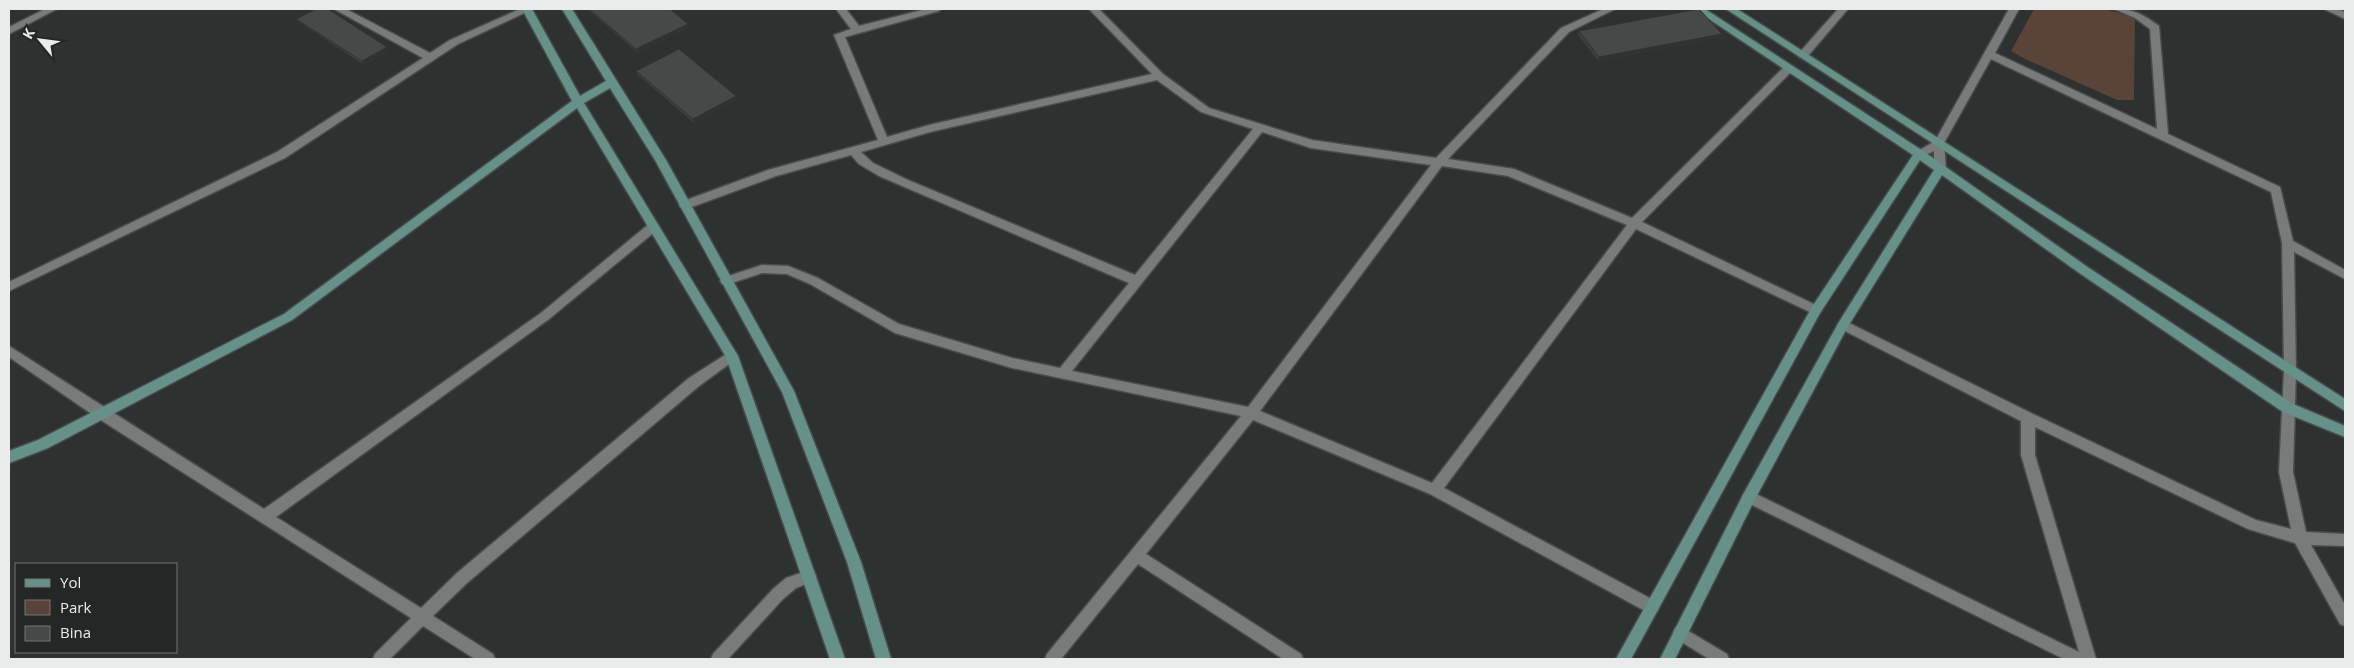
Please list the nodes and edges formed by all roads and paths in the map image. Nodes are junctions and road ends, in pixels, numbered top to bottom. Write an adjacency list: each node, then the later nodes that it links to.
1 (52, 9): 18 (street)
2 (339, 9): 21 (street)
3 (528, 9): 21 (street); 25 (street)
4 (567, 9): 24 (street)
5 (841, 9): 17 (street)
6 (936, 9): 17 (street)
7 (1094, 9): 23 (street)
8 (1610, 9): 32 (street)
9 (1699, 9): 22 (street)
10 (1732, 9): 20 (street)
11 (1843, 9): 20 (street)
12 (2014, 9): 19 (street)
13 (2119, 9): 15 (street)
14 (2329, 9): 16 (street)
15 (2143, 12): 27 (street)
16 (2345, 16)
17 (856, 30): 28 (street)
18 (9, 31)
19 (1989, 54): 27 (street); 29 (street)
20 (1803, 55): 29 (street)
21 (430, 58): 41 (street)
22 (1789, 68): 31 (street); 35 (street)
23 (1159, 76): 26 (street); 28 (street)
24 (612, 82): 25 (street); 34 (street)
25 (578, 102): 36 (street); 50 (street)
26 (1260, 128): 32 (street); 40 (street)
27 (2162, 136): 37 (street)
28 (884, 142): 30 (street)
29 (1939, 143): 31 (street); 33 (street); 46 (street)
30 (854, 150): 34 (street); 40 (street)
31 (1918, 154): 33 (street); 42 (street)
32 (1439, 162): 35 (street); 51 (street)
33 (1940, 169): 43 (street); 49 (street)
34 (685, 205): 39 (street)
35 (1634, 223): 42 (street); 55 (street)
36 (653, 227): 45 (street); 57 (street)
37 (2288, 243): 38 (street); 46 (street)
38 (2345, 275)
39 (726, 281): 47 (street); 70 (street)
40 (1136, 281): 47 (street)
41 (9, 287)
42 (1816, 310): 62 (street)
43 (1843, 325): 52 (street); 56 (street)
44 (9, 351): 50 (street)
45 (732, 356): 61 (street); 63 (street)
46 (2290, 371): 48 (street); 49 (street)
47 (1062, 374): 51 (street)
48 (2345, 406)
49 (2288, 408): 53 (street); 58 (street)
50 (102, 413): 54 (street); 57 (street)
51 (1251, 413): 55 (street); 60 (street)
52 (2028, 418): 58 (street); 77 (street)
53 (2345, 432)
54 (9, 457)
55 (1435, 490): 62 (street)
56 (1749, 497): 65 (street); 76 (street)
57 (264, 518): 63 (street)
58 (2300, 538): 59 (street); 64 (street)
59 (2345, 540)
60 (1136, 555): 71 (street); 72 (street)
61 (809, 576): 68 (street); 69 (street)
62 (1652, 607): 73 (street)
63 (422, 618): 66 (street); 67 (street)
64 (2345, 620)
65 (1680, 633): 74 (street); 75 (street)
66 (380, 659)
67 (488, 659)
68 (718, 659)
69 (838, 659)
70 (884, 659)
71 (1052, 659)
72 (1296, 659)
73 (1623, 659)
74 (1667, 659)
75 (1722, 659)
76 (2079, 659)
77 (2090, 659)

